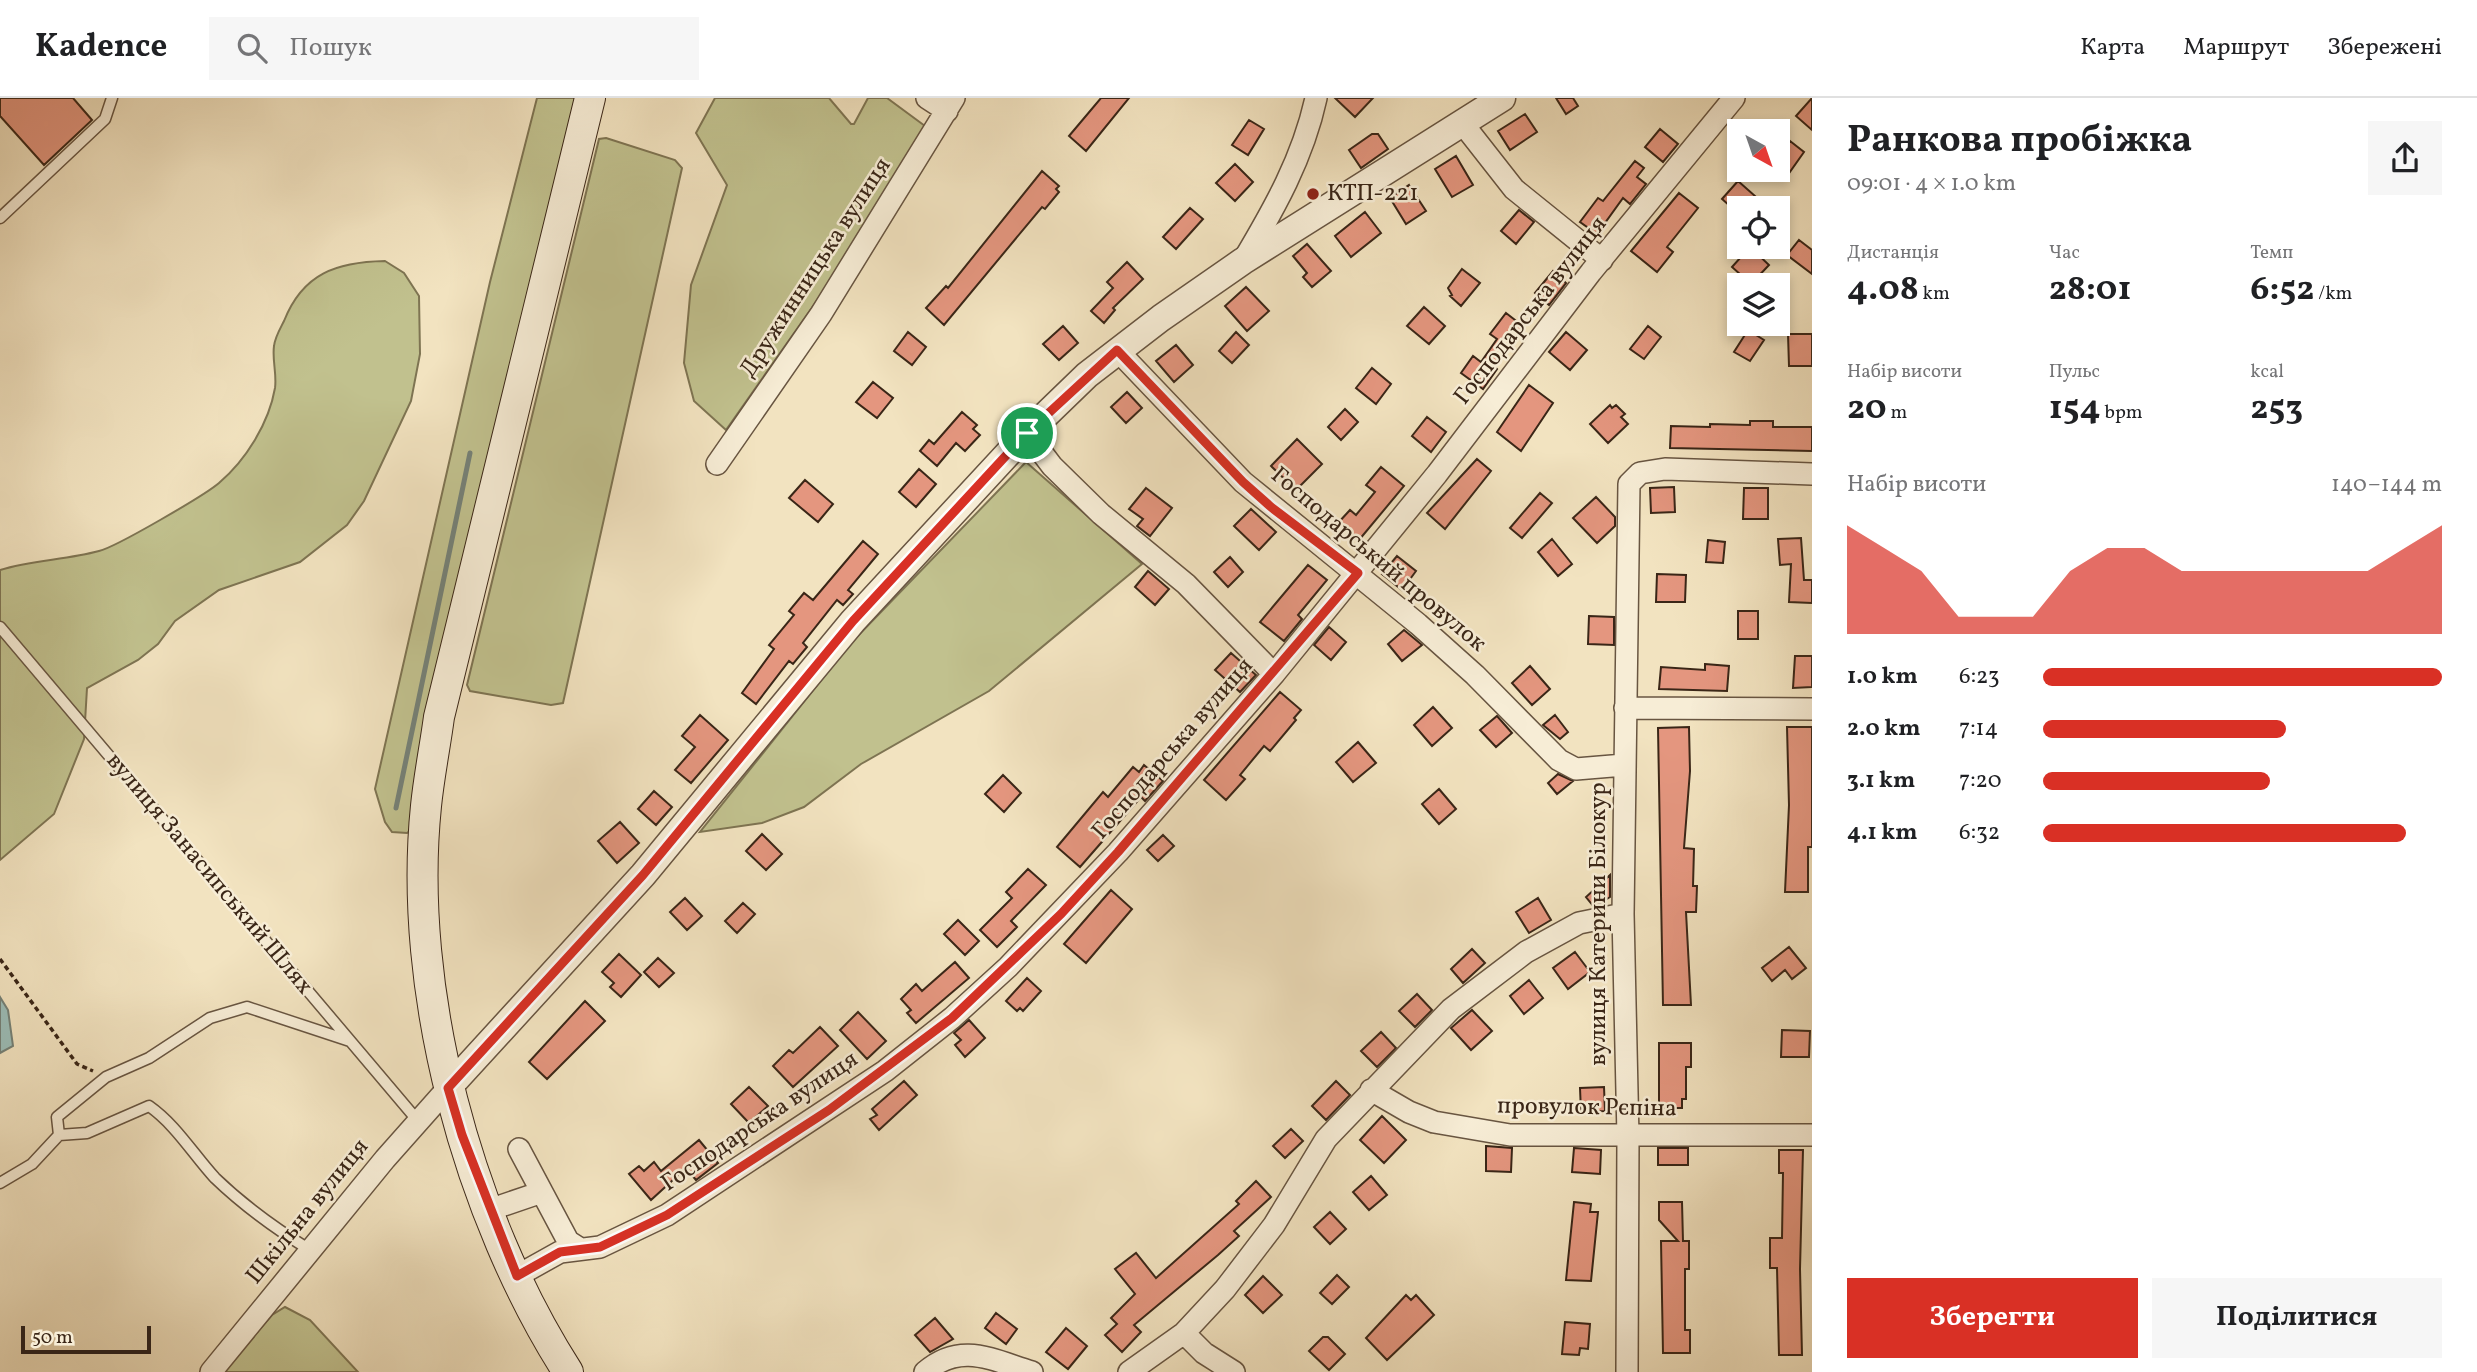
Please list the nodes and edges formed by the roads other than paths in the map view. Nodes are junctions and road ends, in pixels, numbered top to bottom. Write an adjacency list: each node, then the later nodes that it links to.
1 (113, 98): 9 (lane)
2 (590, 98): 24 (main road)
3 (927, 98): 7 (street)
4 (1315, 98): 11 (street)
5 (1502, 98): 8 (street)
6 (1734, 98): 10 (street, Господарська вулиця)
7 (950, 104): 14 (street, Дружинницька вулиця)
8 (1463, 124): 10 (street); 11 (street)
9 (0, 218)
10 (1602, 260): 16 (street, Господарська вулиця)
11 (1243, 261): 12 (street)
12 (1117, 350): 13 (street); 16 (street, Господарський провулок)
13 (1027, 433): 18 (street); 24 (street)
14 (718, 464)
15 (1812, 474): 19 (street, вулиця Катерини Білокур)
16 (1358, 573): 18 (street, Господарська вулиця); 21 (street, Господарський провулок)
17 (0, 627): 23 (lane, вулиця Занасипський Шлях)
18 (1274, 674): 34 (street, Господарська вулиця)
19 (1625, 708): 20 (street); 21 (street, вулиця Катерини Білокур)
20 (1812, 709)
21 (1625, 765): 22 (street, вулиця Катерини Білокур)
22 (1623, 914): 25 (street); 29 (street, вулиця Катерини Білокур)
23 (350, 1041): 26 (lane, вулиця Занасипський Шлях); 27 (lane)
24 (448, 1088): 26 (street, Шкільна вулиця); 33 (main road)
25 (1371, 1090): 29 (street, провулок Рєпіна); 37 (street)
26 (418, 1121): 35 (street, Шкільна вулиця)
27 (59, 1135): 31 (lane); 35 (lane)
28 (1812, 1135): 29 (street, провулок Рєпіна)
29 (1628, 1137): 44 (street, вулиця Катерини Білокур)
30 (519, 1149): 32 (street)
31 (0, 1183)
32 (542, 1192): 33 (street); 34 (street)
33 (489, 1210): 36 (main road)
34 (579, 1248): 36 (street, Господарська вулиця)
35 (310, 1250): 38 (street, Шкільна вулиця)
36 (517, 1276): 39 (main road)
37 (1184, 1333): 42 (street); 43 (street)
38 (211, 1372)
39 (568, 1372)
40 (925, 1372): 41 (street)
41 (1032, 1372)
42 (1129, 1372)
43 (1234, 1372)
44 (1626, 1372)

